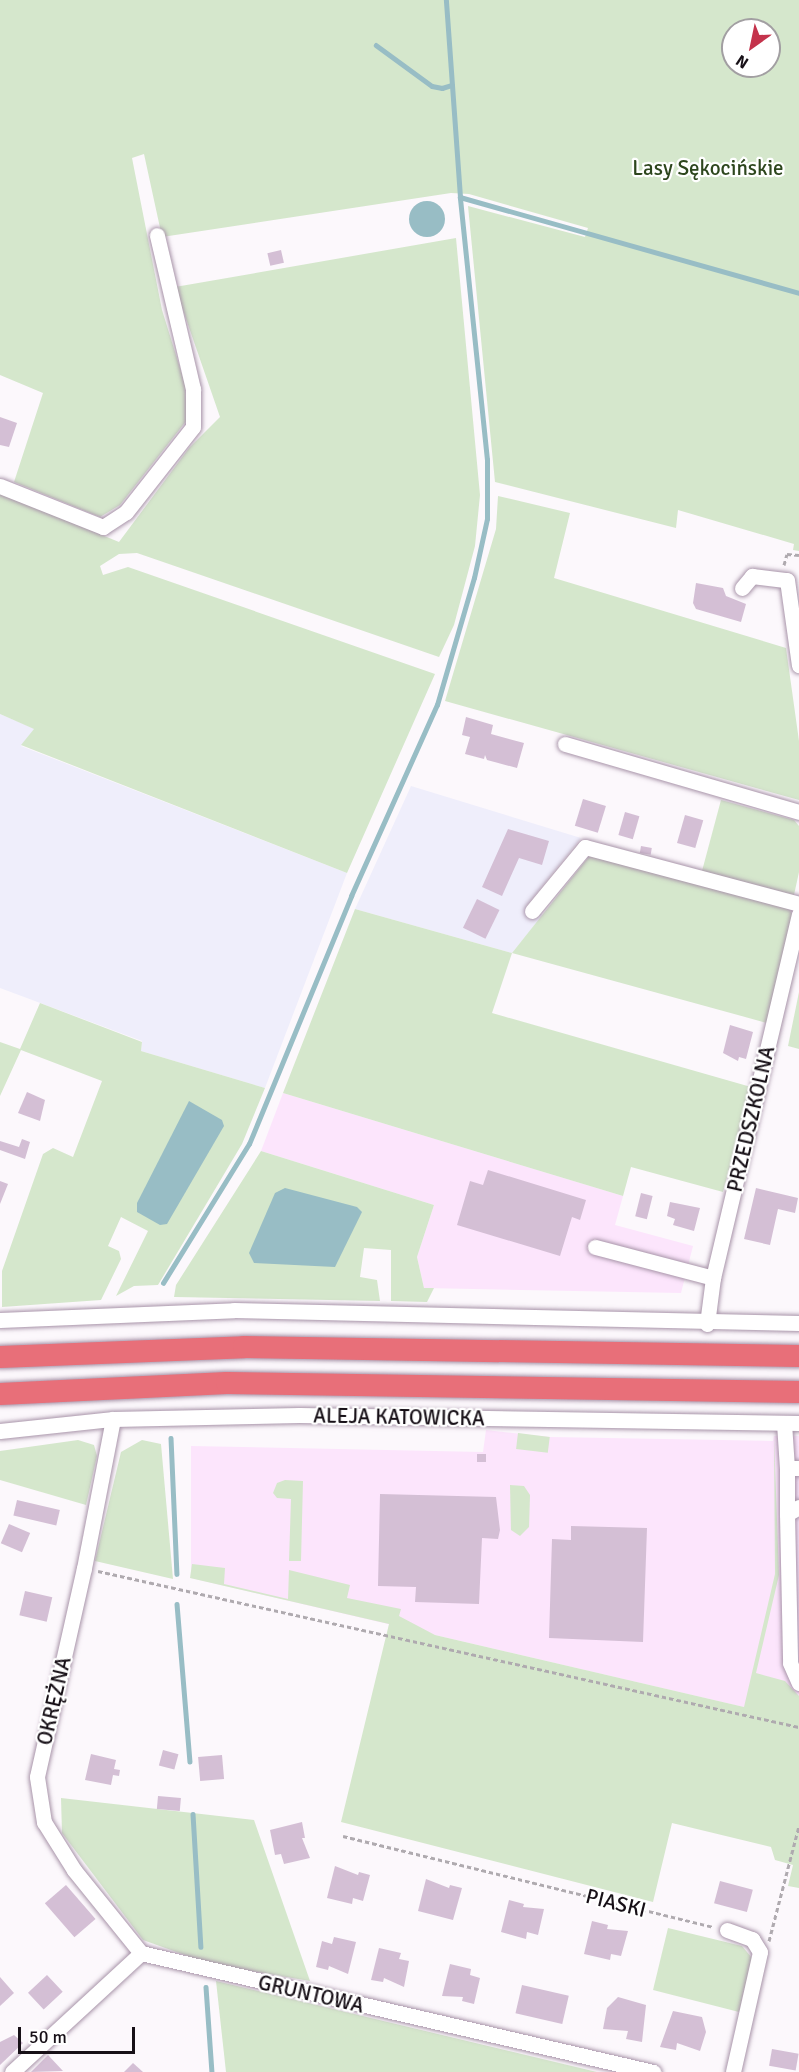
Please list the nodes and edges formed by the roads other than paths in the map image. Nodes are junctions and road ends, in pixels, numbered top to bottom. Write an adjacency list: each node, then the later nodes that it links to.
1 (157, 235): 2 (street)
2 (0, 486)
3 (742, 588): 4 (street)
4 (799, 665)
5 (566, 744): 6 (street)
6 (799, 812)
7 (799, 904): 8 (street)
8 (532, 911)
9 (799, 914): 11 (street, PRZEDSZKOLNA)
10 (595, 1247): 11 (street)
11 (713, 1278): 14 (street, PRZEDSZKOLNA)
12 (0, 1320): 14 (street)
13 (799, 1323): 14 (street)
14 (707, 1324)
15 (799, 1356): 16 (highway)
16 (0, 1357)
17 (799, 1392): 18 (highway)
18 (0, 1394)
19 (113, 1419): 20 (street, ALEJA KATOWICKA); 21 (street, ALEJA KATOWICKA); 26 (street, OKRĘŻNA)
20 (791, 1423): 22 (street)
21 (0, 1431)
22 (793, 1468): 23 (street)
23 (793, 1511): 24 (street)
24 (799, 1683)
25 (727, 1930): 29 (street)
26 (141, 1953): 27 (street); 28 (street, GRUNTOWA)
27 (12, 2072)
28 (652, 2072)
29 (733, 2072)

